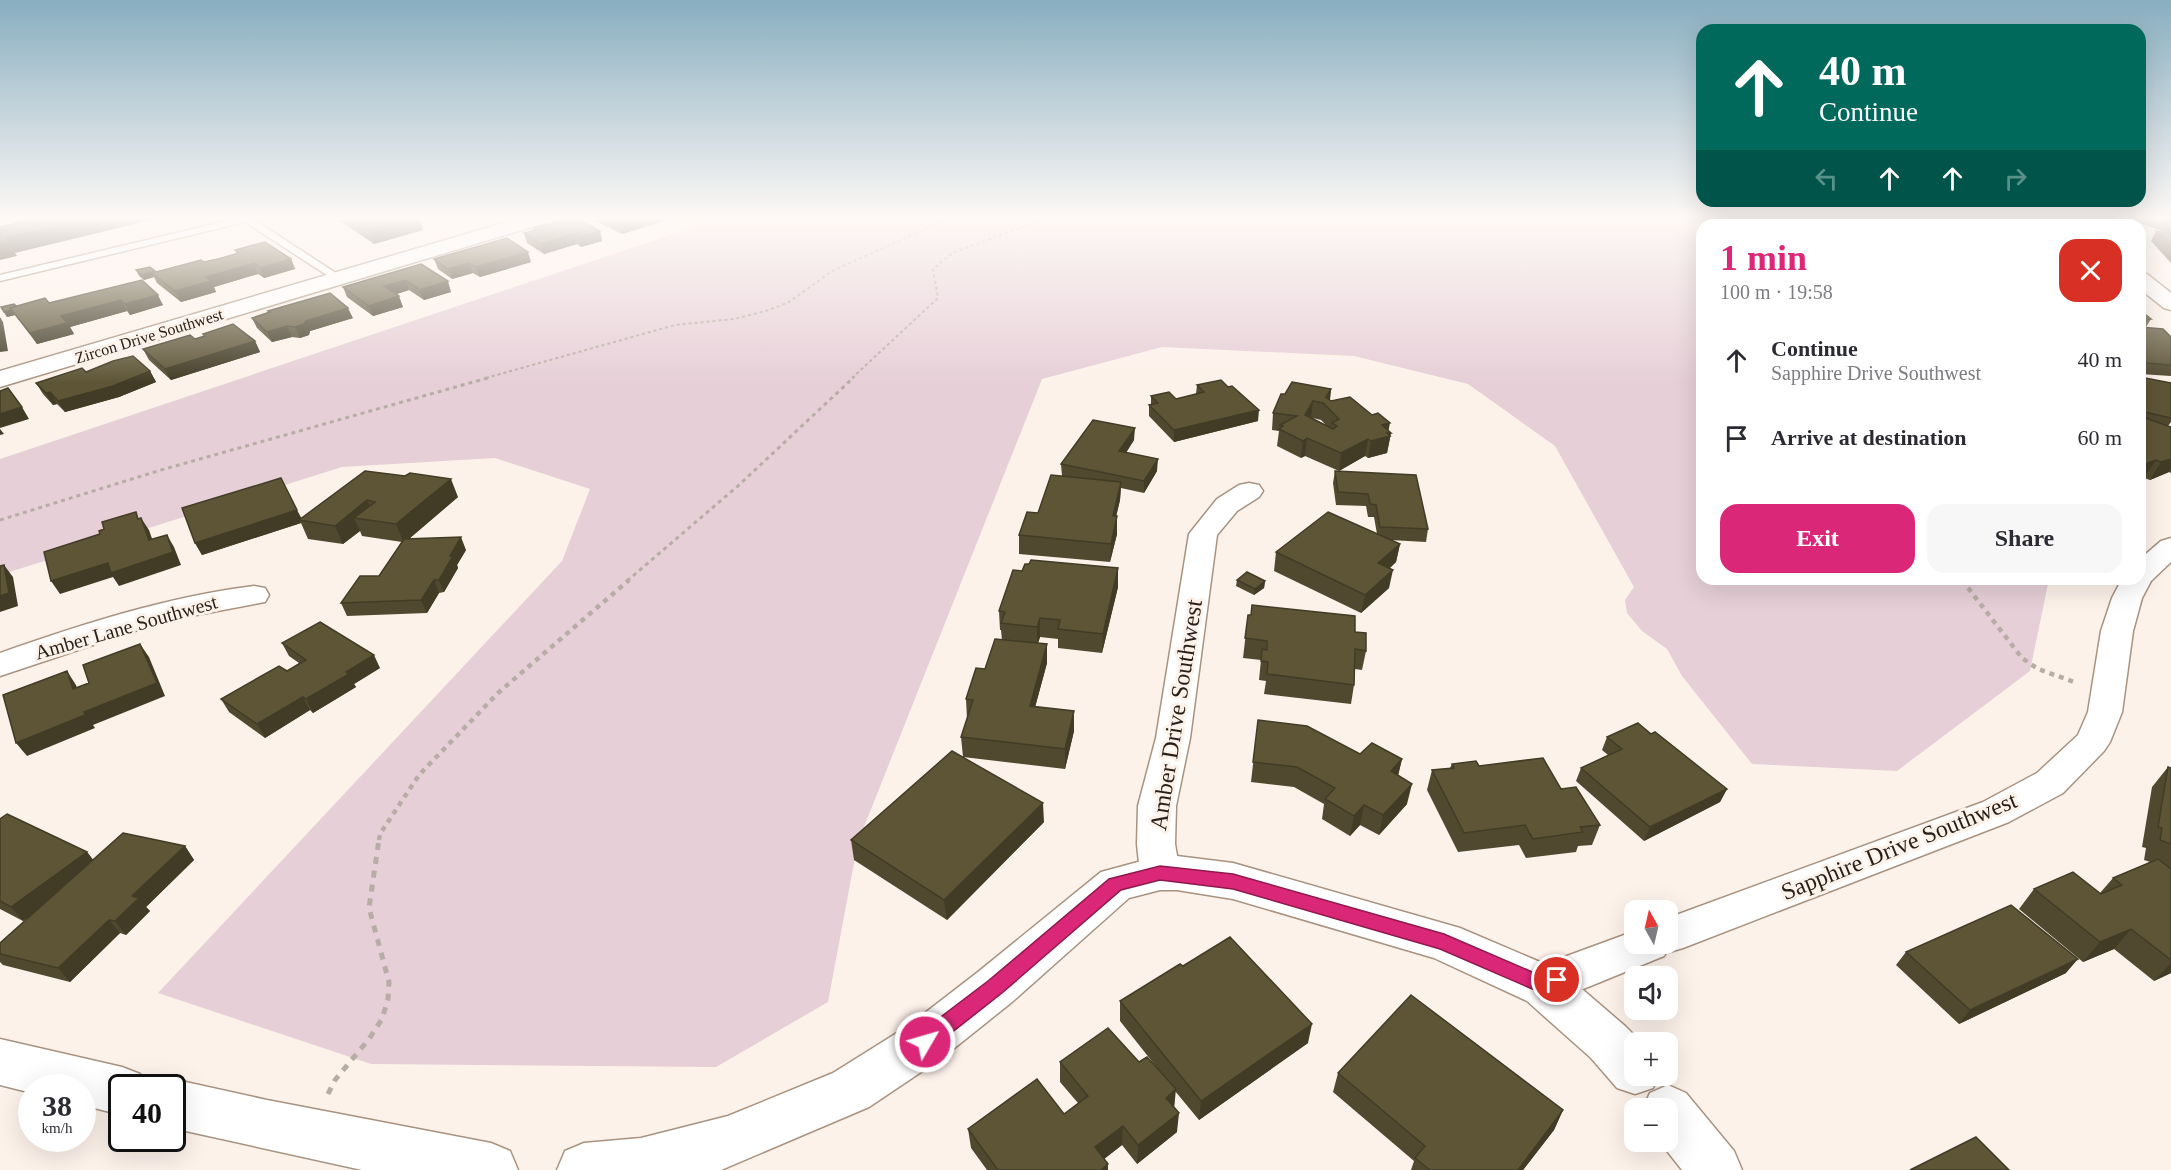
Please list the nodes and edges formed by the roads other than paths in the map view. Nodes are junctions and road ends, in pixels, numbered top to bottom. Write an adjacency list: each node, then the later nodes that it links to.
1 (18, 274): 4 (lane)
2 (332, 274): 5 (lane)
3 (358, 274): 5 (street, Zircon Drive Southwest)
4 (0, 278)
5 (340, 279): 8 (street, Zircon Drive Southwest)
6 (2146, 283): 7 (street)
7 (2171, 304)
8 (0, 379)
9 (1249, 491): 15 (street, Amber Drive Southwest)
10 (2171, 547): 11 (street)
11 (2146, 570)
12 (2134, 585): 16 (street, Sapphire Drive Southwest)
13 (254, 595): 14 (street, Amber Lane Southwest)
14 (0, 665)
15 (1160, 873): 18 (street); 27 (street)
16 (1678, 932)
17 (1624, 953): 18 (street)
18 (1544, 986): 19 (street)
19 (1624, 1059)
20 (0, 1062): 22 (street)
21 (1648, 1086): 23 (street)
22 (108, 1088)
23 (1658, 1098)
24 (186, 1106): 26 (street)
25 (1678, 1122): 28 (street)
26 (491, 1170)
27 (584, 1170)
28 (1715, 1170)

